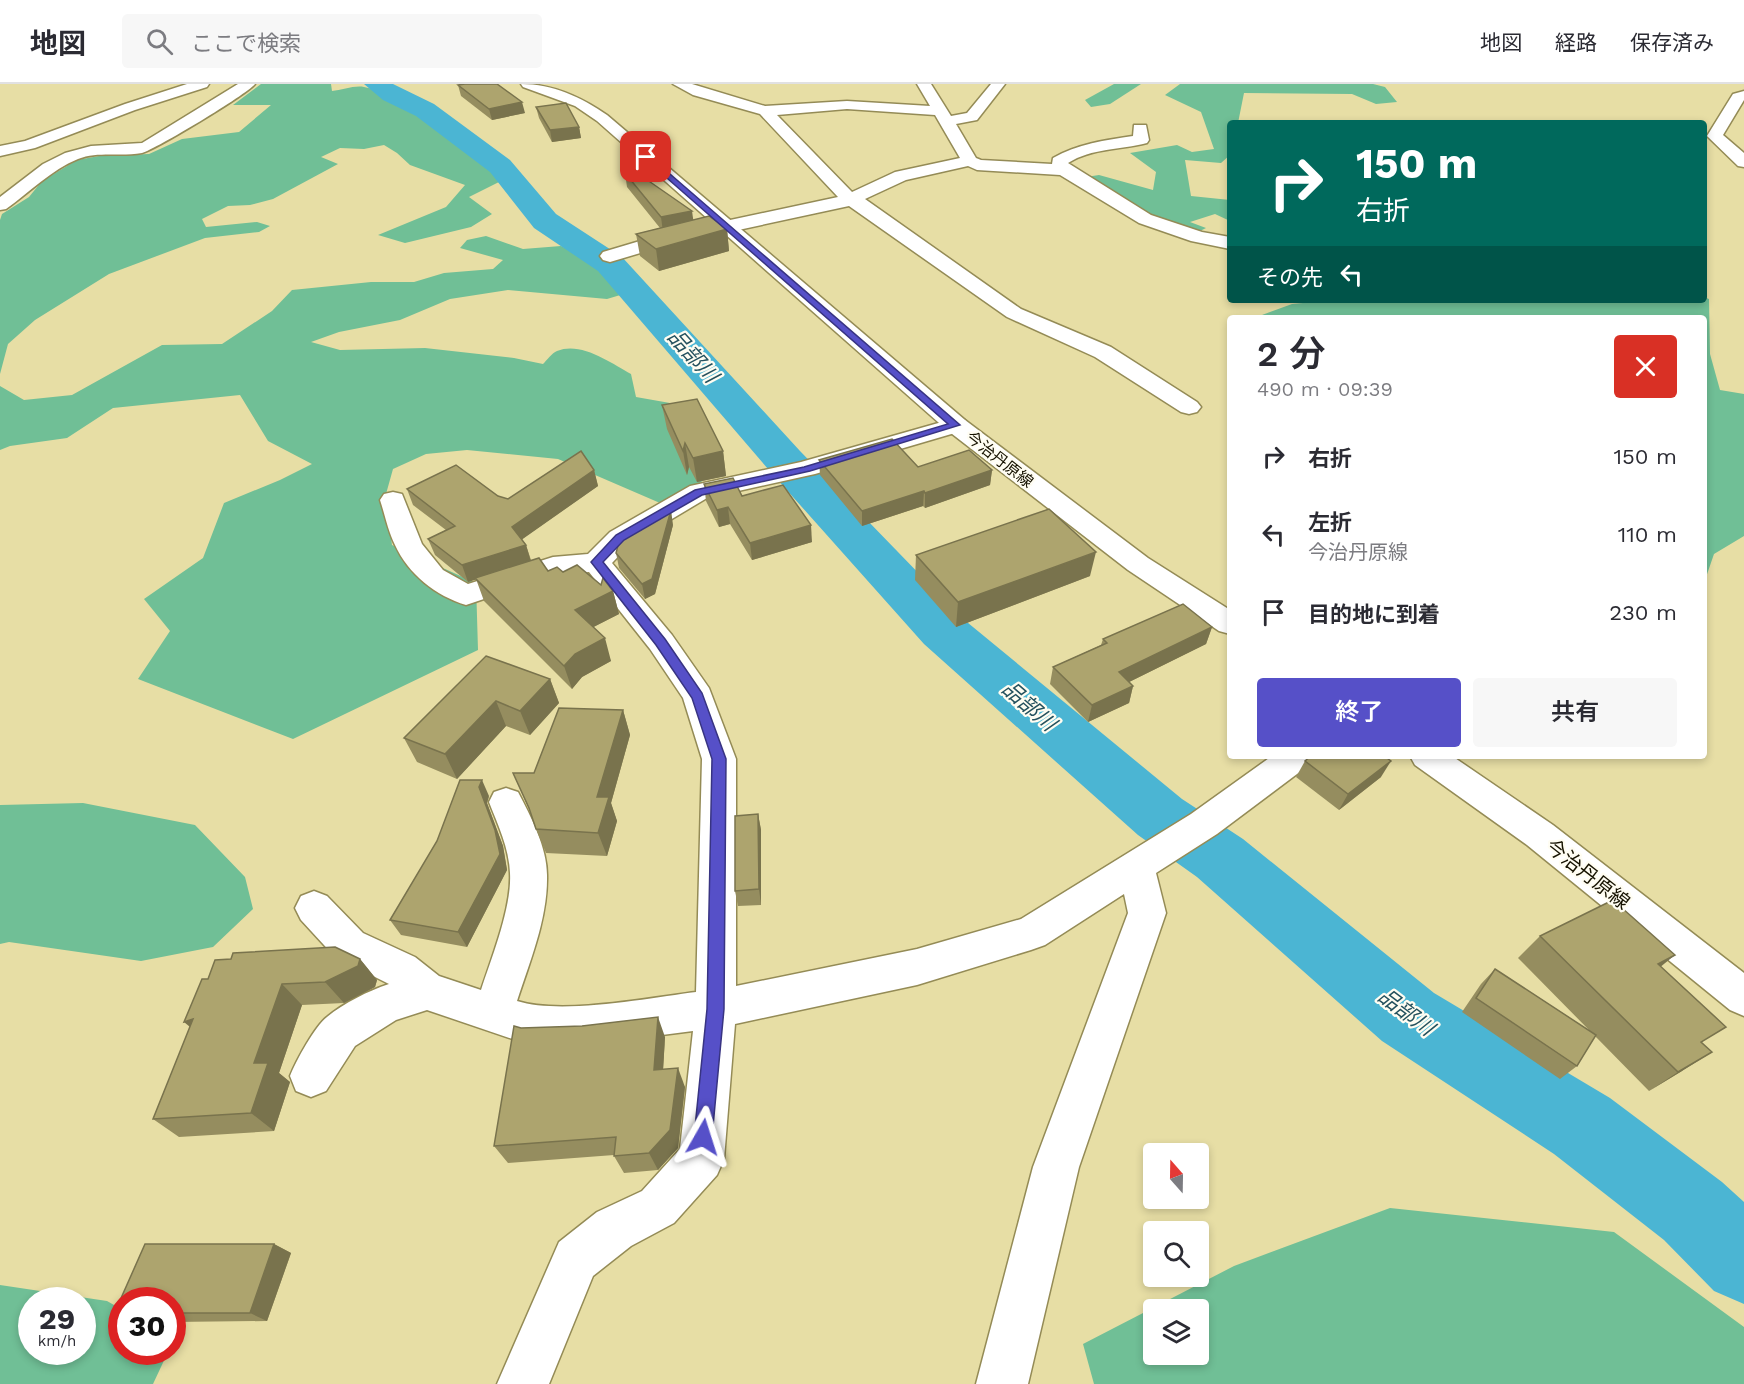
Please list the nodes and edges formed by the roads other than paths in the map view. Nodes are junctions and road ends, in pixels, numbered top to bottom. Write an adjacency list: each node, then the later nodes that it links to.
1 (202, 84): 11 (street)
2 (248, 84): 17 (street)
3 (528, 84): 19 (street, 今治丹原線)
4 (680, 84): 8 (street)
5 (924, 84): 9 (street)
6 (998, 84): 9 (street)
7 (1744, 95): 13 (street)
8 (765, 111): 9 (street); 16 (street)
9 (944, 116): 12 (street)
10 (1140, 128): 14 (street)
11 (0, 151)
12 (970, 161): 14 (street); 16 (street)
13 (1744, 162)
14 (1064, 170): 20 (street)
15 (772, 199): 18 (street)
16 (850, 200): 18 (street); 22 (street)
17 (0, 205)
18 (785, 213): 19 (street)
19 (726, 225): 21 (street); 23 (street, 今治丹原線)
20 (1227, 242)
21 (610, 256)
22 (1189, 407)
23 (956, 425): 25 (street); 26 (street, 今治丹原線)
24 (393, 500): 25 (street)
25 (596, 562): 34 (street)
26 (1227, 622)
27 (1293, 759): 30 (street)
28 (1431, 759): 33 (street, 今治丹原線)
29 (506, 802): 35 (street)
30 (1136, 868): 34 (street); 38 (street)
31 (314, 908): 32 (street)
32 (427, 991): 35 (street); 36 (street)
33 (1744, 997)
34 (716, 1009): 35 (street); 37 (street)
35 (493, 1014)
36 (311, 1076)
37 (523, 1384)
38 (1002, 1384)

